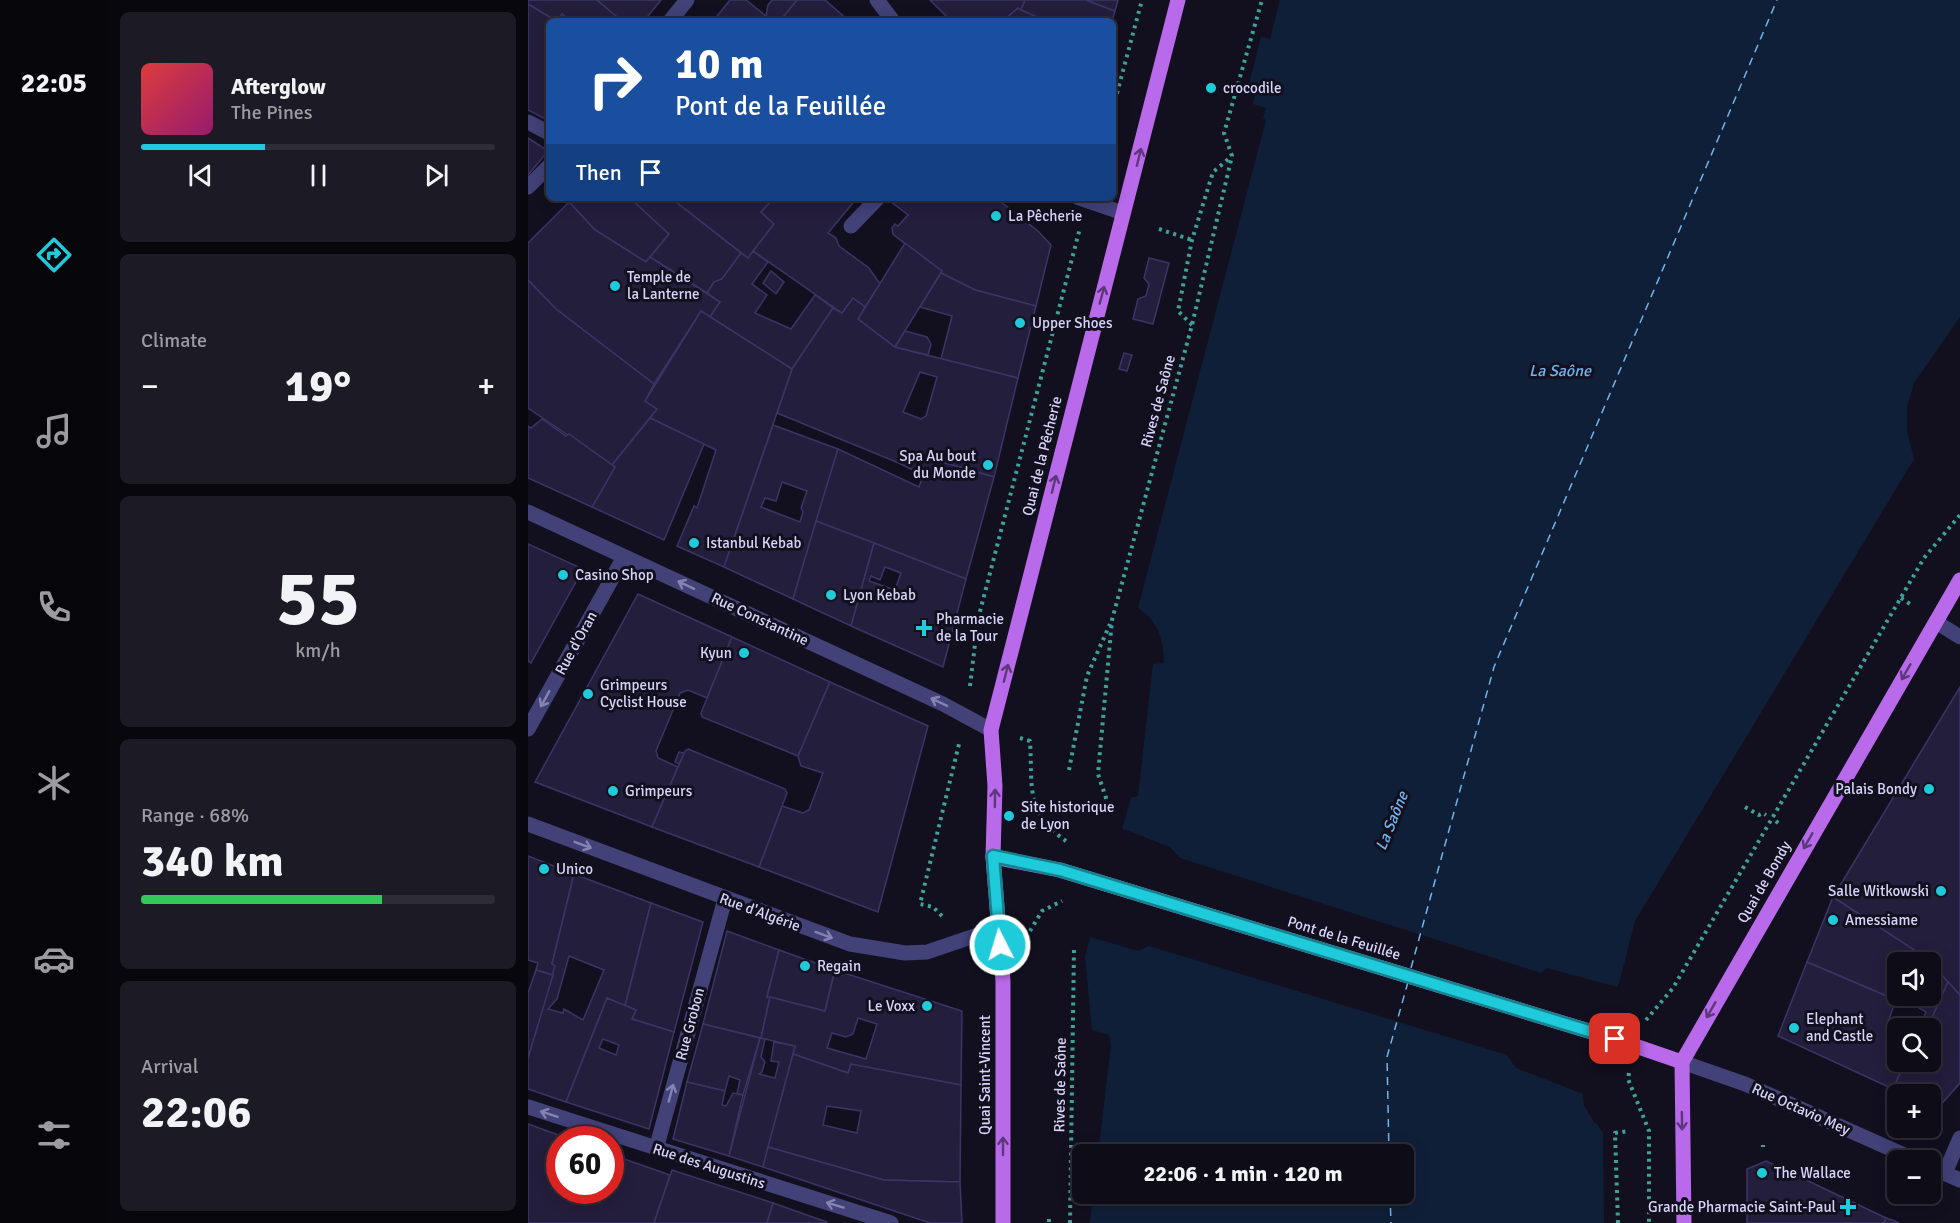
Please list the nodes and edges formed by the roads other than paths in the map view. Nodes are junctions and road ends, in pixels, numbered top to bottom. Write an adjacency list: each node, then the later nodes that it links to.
1 (687, 0): 4 (street)
2 (877, 0): 5 (street)
3 (1178, 0): 12 (main road, Quai de la Pêcherie, one-way to 3)
4 (672, 18)
5 (890, 18)
6 (528, 122): 7 (street)
7 (546, 131)
8 (546, 169): 9 (street)
9 (528, 187)
10 (875, 201): 13 (street)
11 (1086, 201): 12 (street)
12 (1123, 213): 20 (main road, Quai de la Pêcherie, one-way to 12)
13 (851, 226)
14 (528, 512): 15 (street, Rue Constantine)
15 (624, 557): 19 (street, Rue d'Oran, one-way to 19); 20 (street, Rue Constantine, one-way to 15)
16 (1960, 580): 17 (main road, Quai de Bondy)
17 (1936, 622): 18 (street); 25 (main road, Quai de Bondy, one-way to 25)
18 (1960, 637)
19 (528, 729)
20 (991, 730): 22 (main road, Quai de la Pêcherie, one-way to 20)
21 (528, 824): 23 (street, Rue d'Algérie, one-way to 23)
22 (993, 856): 24 (main road, Quai de la Pêcherie); 25 (main road, Pont de la Feuillée)
23 (725, 899): 24 (street, Rue d'Algérie, one-way to 24); 28 (street, Rue Grobon, one-way to 23)
24 (998, 928): 34 (main road, Quai Saint-Vincent, one-way to 24)
25 (1682, 1062): 29 (street, Rue Octavio Mey); 35 (main road, one-way to 35)
26 (528, 1107): 28 (street, Rue des Augustins, one-way to 26)
27 (1960, 1138): 31 (street)
28 (656, 1149): 33 (street, Rue des Augustins, one-way to 28)
29 (1893, 1150)
30 (1941, 1171): 31 (street)
31 (1945, 1173): 32 (street)
32 (1960, 1180)
33 (891, 1223)
34 (1003, 1223)
35 (1684, 1223)

